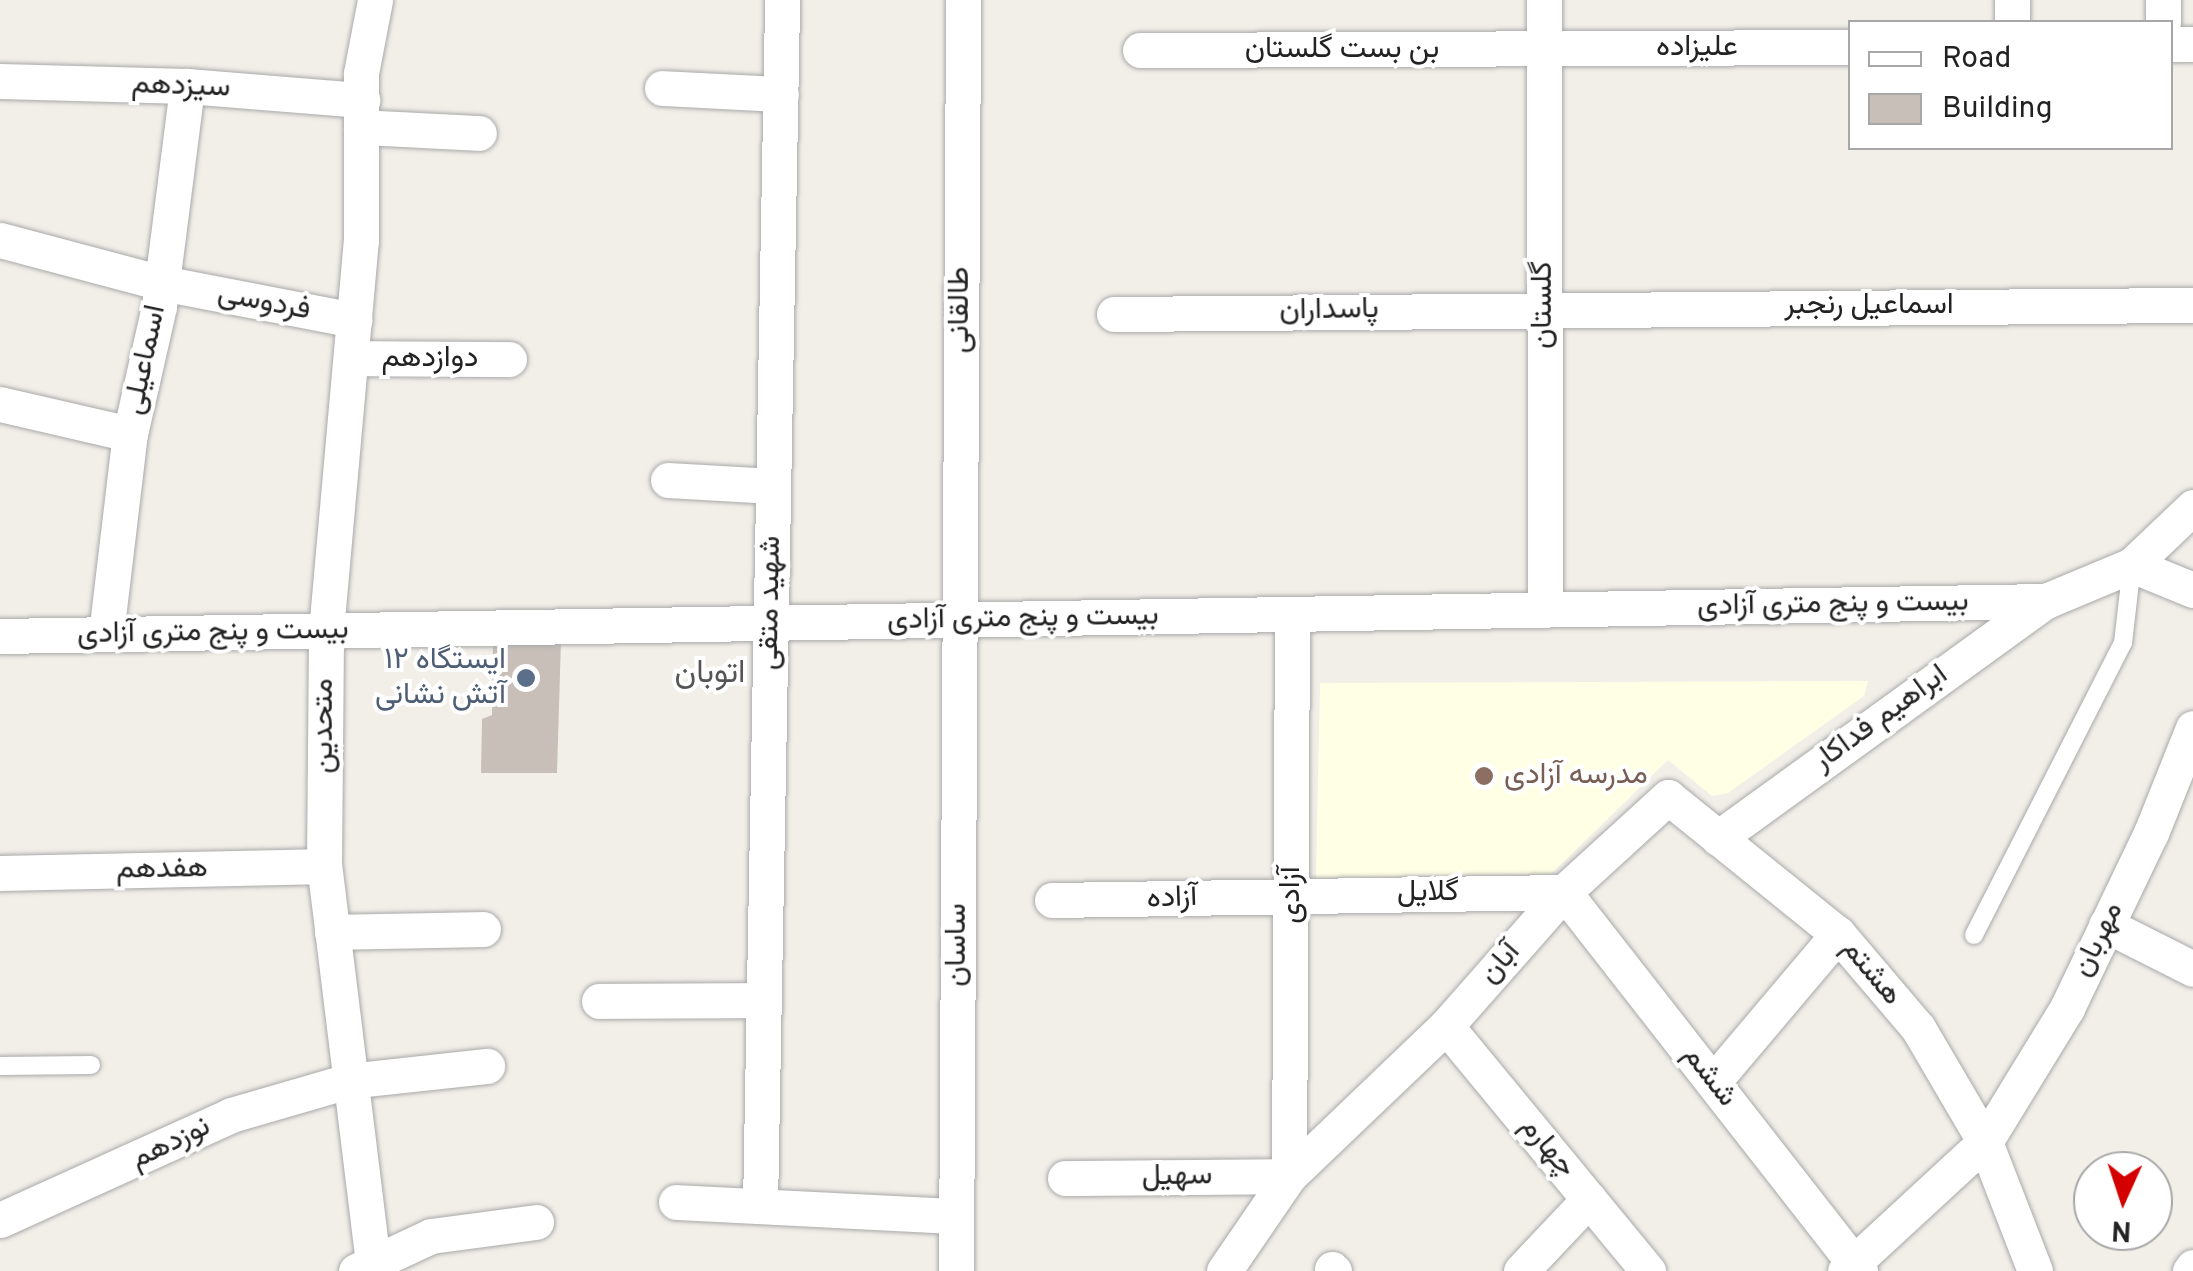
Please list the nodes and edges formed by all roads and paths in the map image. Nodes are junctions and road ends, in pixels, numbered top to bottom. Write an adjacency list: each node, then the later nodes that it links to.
1 (374, 0): 12 (street, متحدین)
2 (782, 0): 11 (street, شهید متقی)
3 (963, 0): 32 (street, طالقانی)
4 (1544, 0): 6 (street, گلستان)
5 (1848, 47): 6 (street, علیزاده)
6 (1544, 49): 7 (street, بن بست گلستان); 17 (street, گلستان)
7 (1140, 50)
8 (0, 81): 9 (street, سیزدهم)
9 (187, 86): 12 (street, سیزدهم); 15 (street, اسماعیلی)
10 (662, 88): 11 (street)
11 (780, 94): 25 (street, شهید متقی)
12 (361, 114): 13 (street, سیزدهم); 19 (street, متحدین)
13 (479, 133)
14 (0, 240): 15 (street, فردوسی)
15 (162, 283): 19 (street, فردوسی); 23 (street, اسماعیلی)
16 (2193, 305): 17 (street, اسماعیل رنجبر)
17 (1544, 307): 18 (street, پاسداران); 30 (street, گلستان)
18 (1114, 314)
19 (354, 320): 20 (street, متحدین)
20 (351, 358): 21 (street, دوازدهم); 34 (street, متحدین)
21 (510, 359)
22 (0, 404): 23 (street)
23 (130, 434): 35 (street, اسماعیلی)
24 (668, 480): 25 (street)
25 (773, 486): 33 (street, شهید متقی)
26 (2193, 507): 27 (street)
27 (2132, 565): 28 (street); 29 (street); 48 (lane)
28 (2193, 590)
29 (2046, 601): 30 (street, بیست و پنج متری آزادی); 38 (street, ابراهیم فداکار)
30 (1545, 610): 31 (street, بیست و پنج متری آزادی)
31 (1292, 614): 32 (street, بیست و پنج متری آزادی); 42 (street, آزادی)
32 (960, 620): 33 (street, بیست و پنج متری آزادی); 64 (street, ساسان)
33 (771, 623): 34 (street, بیست و پنج متری آزادی); 50 (street, شهید متقی)
34 (326, 630): 35 (street, بیست و پنج متری آزادی); 39 (street, متحدین)
35 (106, 634): 36 (street, بیست و پنج متری آزادی)
36 (0, 636)
37 (2193, 728): 44 (street, مهربان)
38 (1718, 838): 41 (street, آبان); 47 (street, هشتم)
39 (324, 866): 40 (street, هفدهم); 46 (street, متحدین)
40 (0, 873)
41 (1564, 892): 42 (street, گلایل); 52 (street, آبان); 57 (street, ششم)
42 (1292, 894): 43 (street, آزاده); 59 (street, آزادی)
43 (1052, 900)
44 (2106, 925): 49 (street); 58 (street, مهربان)
45 (483, 929): 46 (street)
46 (332, 932): 56 (street, متحدین)
47 (1838, 934): 57 (street); 58 (street, هشتم)
48 (1974, 935)
49 (2193, 969)
50 (764, 1000): 51 (street); 63 (street, شهید متقی)
51 (599, 1002)
52 (1446, 1026): 59 (street, آبان); 61 (street, چهارم)
53 (91, 1065): 54 (lane)
54 (0, 1066)
55 (487, 1066): 56 (street, نوزدهم)
56 (348, 1081): 65 (street, نوزدهم); 68 (street, متحدین)
57 (1713, 1082): 67 (street, ششم)
58 (1986, 1142): 67 (street, مهربان); 73 (street, هشتم)
59 (1289, 1176): 60 (street, سهیل); 70 (street, آبان)
60 (1066, 1178)
61 (1589, 1199): 71 (street); 72 (street, چهارم)
62 (676, 1202): 63 (street)
63 (760, 1206): 64 (street)
64 (956, 1216): 69 (street, ساسان)
65 (0, 1220)
66 (536, 1222): 68 (street)
67 (1853, 1268)
68 (367, 1269)
69 (956, 1271)
70 (1224, 1271)
71 (1521, 1271)
72 (1648, 1271)
73 (2035, 1271)

